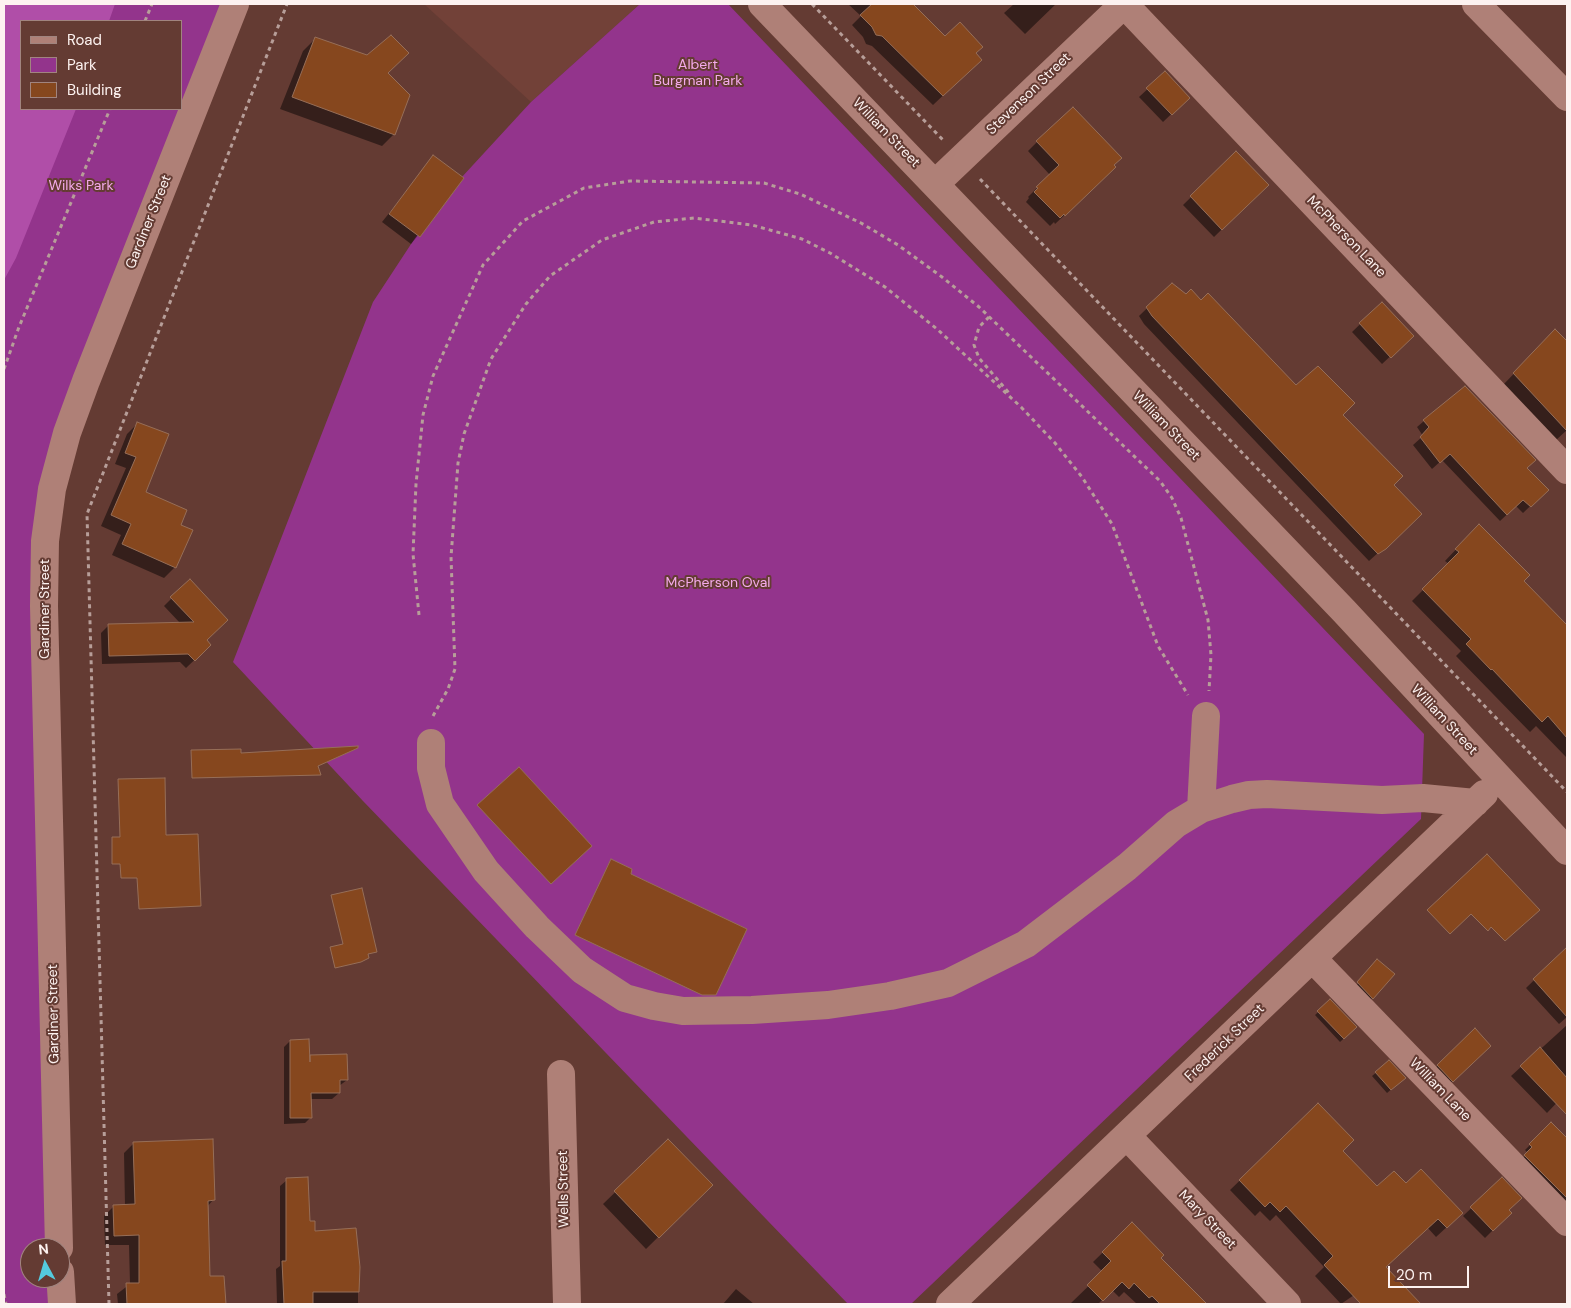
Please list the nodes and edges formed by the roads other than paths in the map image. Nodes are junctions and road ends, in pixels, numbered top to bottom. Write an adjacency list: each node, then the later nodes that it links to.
1 (235, 4): 18 (street, Gardiner Street)
2 (762, 4): 6 (street, William Street)
3 (1124, 4): 6 (street, Stevenson Street); 7 (street, McPherson Lane)
4 (1476, 4): 5 (street)
5 (1567, 97)
6 (934, 184): 10 (street, William Street)
7 (1567, 470)
8 (1206, 716): 12 (street)
9 (431, 743): 12 (street)
10 (1498, 779): 11 (street, Frederick Street); 13 (street, William Street)
11 (1475, 803): 12 (street); 14 (street, Frederick Street)
12 (1201, 809)
13 (1567, 851)
14 (1313, 958): 16 (street, Frederick Street); 17 (street, William Lane)
15 (561, 1074): 21 (street, Wells Street)
16 (1127, 1136): 22 (street, Frederick Street); 23 (street, Mary Street)
17 (1567, 1222)
18 (59, 1238)
19 (61, 1288): 20 (street)
20 (62, 1304)
21 (567, 1304)
22 (950, 1304)
23 (1288, 1304)

